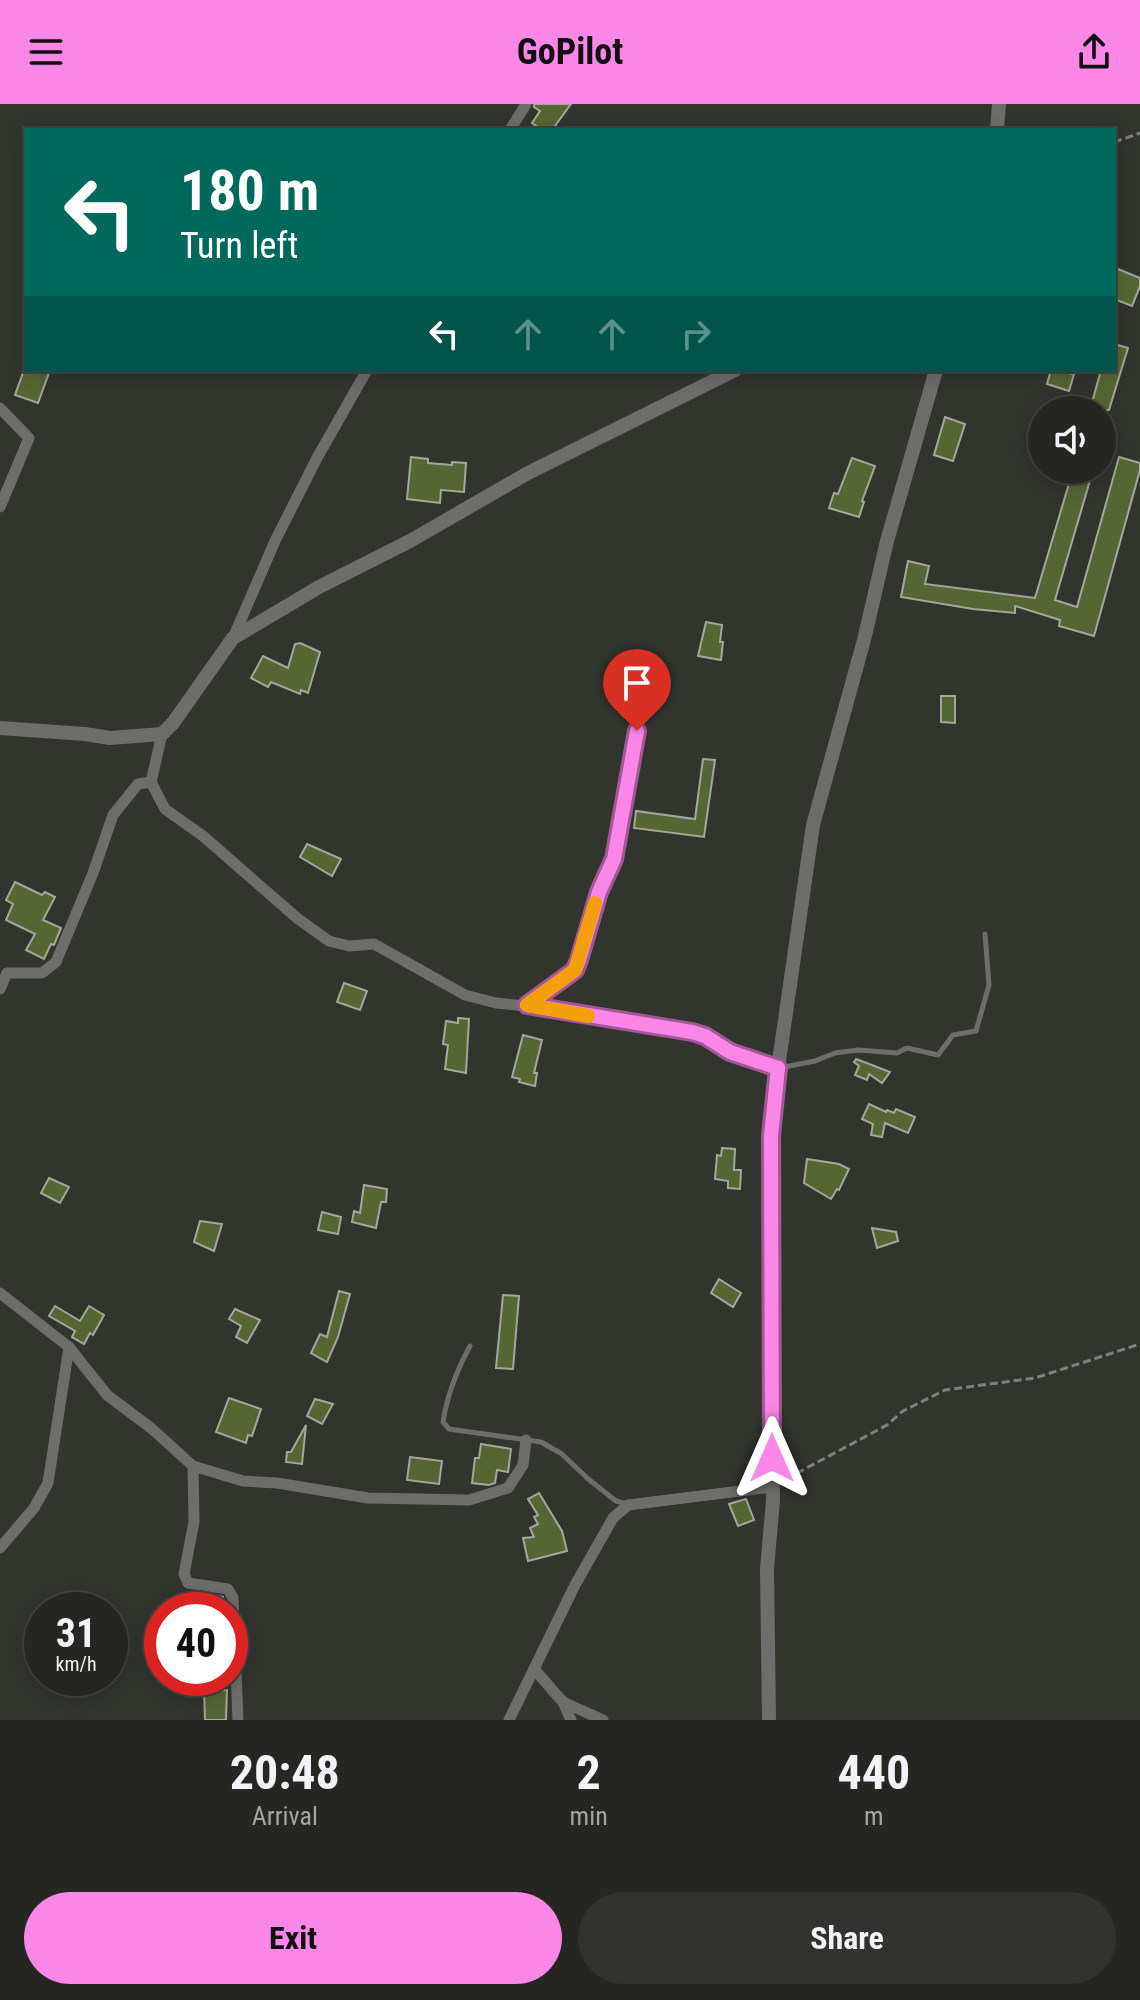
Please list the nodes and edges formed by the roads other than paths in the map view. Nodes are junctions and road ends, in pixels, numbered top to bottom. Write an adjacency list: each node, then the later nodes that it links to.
1 (526, 104): 3 (street)
2 (999, 104): 4 (street)
3 (511, 128)
4 (997, 128)
5 (366, 372): 10 (street)
6 (731, 372): 10 (street)
7 (935, 372): 18 (street)
8 (0, 408): 9 (street)
9 (0, 507)
10 (233, 638): 13 (street)
11 (0, 728): 13 (street)
12 (637, 731): 17 (lane)
13 (162, 734): 14 (street)
14 (151, 782): 16 (street); 17 (street)
15 (985, 934): 18 (lane)
16 (0, 989)
17 (527, 1005): 18 (street)
18 (778, 1068): 24 (street)
19 (0, 1293): 21 (street)
20 (470, 1346): 22 (lane)
21 (69, 1347): 23 (street); 26 (street)
22 (526, 1440): 23 (street); 25 (lane)
23 (193, 1466): 29 (street)
24 (772, 1487): 25 (street); 33 (street)
25 (628, 1505): 27 (street)
26 (0, 1548)
27 (534, 1669): 28 (street); 30 (street)
28 (563, 1702): 31 (street); 32 (street)
29 (238, 1720)
30 (509, 1720)
31 (571, 1720)
32 (603, 1720)
33 (769, 1720)

